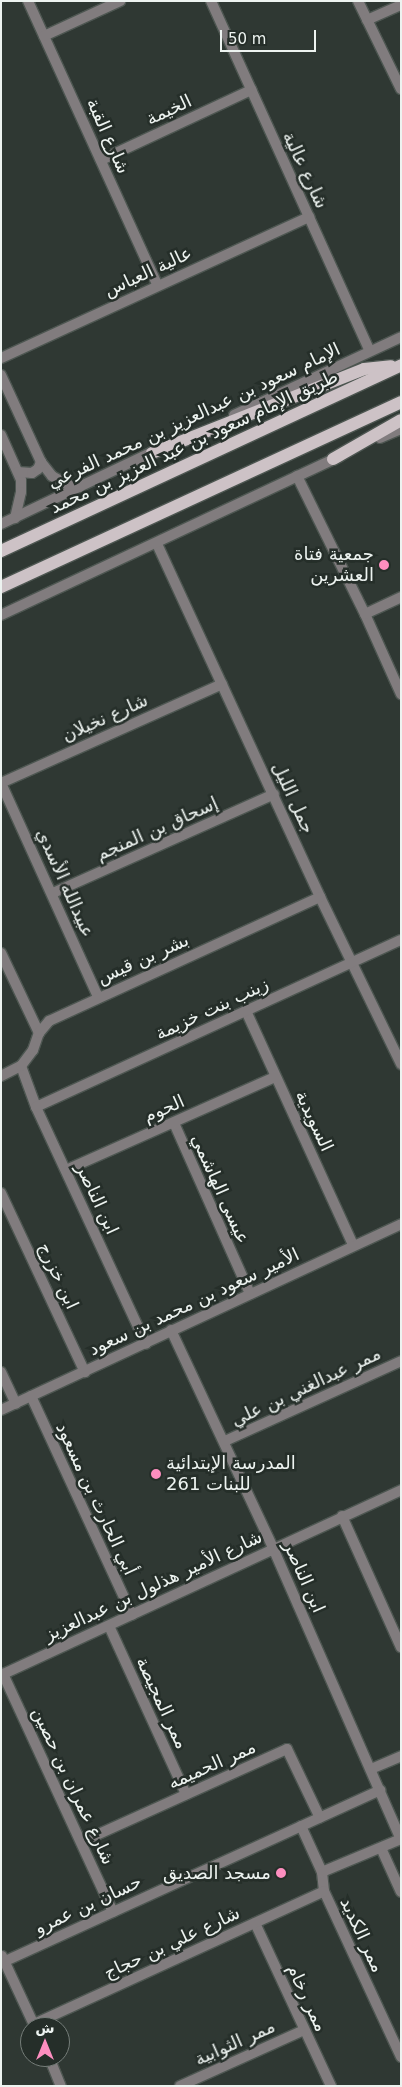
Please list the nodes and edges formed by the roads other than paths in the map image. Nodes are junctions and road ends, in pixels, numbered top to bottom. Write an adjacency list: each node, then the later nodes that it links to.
1 (28, 1): 7 (street, شارع القبة)
2 (120, 1): 7 (street)
3 (358, 1): 6 (street)
4 (214, 2): 9 (street, شارع عالية)
5 (401, 5): 6 (street)
6 (367, 20): 8 (street)
7 (44, 36): 10 (street, شارع القبة)
8 (401, 89)
9 (250, 90): 10 (street, الخيمة); 11 (street, شارع عالية)
10 (101, 160): 12 (street, شارع القبة)
11 (309, 217): 12 (street, عالية العباس); 14 (street, شارع عالية)
12 (158, 284): 15 (street, عالية العباس)
13 (401, 337): 14 (street, الإمام سعود بن عبدالعزيز بن محمد الفرعي)
14 (370, 351): 22 (street, الإمام سعود بن عبدالعزيز بن محمد الفرعي)
15 (1, 358)
16 (401, 365): 22 (main road); 31 (main road, طريق الإمام سعود بن عبد العزيز بن محمد)
17 (1, 375): 24 (street)
18 (401, 402): 32 (main road)
19 (401, 420): 23 (main road)
20 (401, 429): 23 (street)
21 (1, 436): 25 (street)
22 (152, 453): 27 (street, الإمام سعود بن عبدالعزيز بن محمد الفرعي)
23 (333, 459): 26 (street)
24 (41, 462): 25 (street); 27 (street)
25 (18, 472): 28 (street)
26 (297, 476): 30 (street); 34 (street)
27 (80, 487): 28 (street, الإمام سعود بن عبدالعزيز بن محمد الفرعي)
28 (15, 518): 29 (street, الإمام سعود بن عبدالعزيز بن محمد الفرعي)
29 (1, 524)
30 (157, 544): 35 (street); 36 (street, جمل الليل)
31 (1, 551)
32 (1, 587)
33 (401, 598): 34 (street)
34 (365, 614): 37 (street)
35 (1, 615)
36 (222, 684): 38 (street, شارع نخيلان); 39 (street, جمل الليل)
37 (401, 694)
38 (1, 783): 40 (street, عبيدالله الأسدي)
39 (274, 794): 40 (street, إسحاق بن المنجم); 41 (street, جمل الليل)
40 (53, 893): 45 (street, عبيدالله الأسدي)
41 (320, 897): 44 (street, جمل الليل); 45 (street, بشر بن قيس)
42 (401, 940): 44 (street, زينب بنت خزيمة)
43 (1, 953): 47 (street)
44 (352, 962): 46 (street, زينب بنت خزيمة); 48 (street, جمل الليل)
45 (98, 997): 47 (street, بشر بن قيس)
46 (246, 1011): 51 (street, السويدية); 52 (street, زينب بنت خزيمة)
47 (39, 1033): 49 (street, بشر بن قيس)
48 (401, 1064)
49 (21, 1066): 50 (street, بشر بن قيس); 52 (street, ابن الناصر)
50 (1, 1076)
51 (275, 1077): 53 (street, الحوم); 57 (street, السويدية)
52 (36, 1107): 54 (street, ابن الناصر)
53 (174, 1123): 54 (street, الحوم); 58 (street, عيسى الهاشمي)
54 (66, 1170): 60 (street, ابن الناصر)
55 (1, 1193): 63 (street, ابن خزرج)
56 (401, 1224): 57 (street, الأمير سعود بن محمد بن سعود)
57 (353, 1245): 58 (street, الأمير سعود بن محمد بن سعود)
58 (250, 1294): 59 (street, الأمير سعود بن محمد بن سعود)
59 (171, 1330): 60 (street, الأمير سعود بن محمد بن سعود); 67 (street, ابن الناصر)
60 (146, 1344): 63 (street, الأمير سعود بن محمد بن سعود)
61 (401, 1362): 67 (street, ممر عبدالغني بن علي)
62 (1, 1372): 65 (street)
63 (85, 1372): 64 (street, الأمير سعود بن محمد بن سعود)
64 (31, 1396): 65 (street, الأمير سعود بن محمد بن سعود); 71 (street, أبي الحارث بن مسعود)
65 (16, 1404): 66 (street, الأمير سعود بن محمد بن سعود)
66 (1, 1410)
67 (225, 1442): 70 (street, ابن الناصر)
68 (401, 1490): 69 (street, شارع الأمير هذلول بن عبدالعزيز)
69 (342, 1516): 70 (street, شارع الأمير هذلول بن عبدالعزيز); 73 (street)
70 (274, 1548): 71 (street, شارع الأمير هذلول بن عبدالعزيز); 77 (street, ابن الناصر)
71 (132, 1614): 72 (street, شارع الأمير هذلول بن عبدالعزيز)
72 (109, 1626): 75 (street, شارع الأمير هذلول بن عبدالعزيز); 79 (street, ممر المجيصة)
73 (398, 1633): 74 (street)
74 (401, 1647)
75 (2, 1674): 83 (street, شارع عمران بن حصين)
76 (401, 1756): 77 (street)
77 (371, 1769): 78 (street, ابن الناصر)
78 (380, 1790): 80 (street, حسان بن عمرو); 82 (street, ابن الناصر)
79 (186, 1794): 80 (street, ممر الحميمه); 83 (street, ممر الحميمه)
80 (320, 1818): 81 (street, حسان بن عمرو)
81 (302, 1826): 85 (street, ممر الكديد); 88 (street, حسان بن عمرو)
82 (401, 1839): 84 (street)
83 (81, 1842): 88 (street, شارع عمران بن حصين)
84 (381, 1848): 85 (street); 87 (street)
85 (322, 1872): 86 (street, ممر الكديد)
86 (324, 1891): 89 (street, شارع علي بن حجاج); 94 (street, ممر الكديد)
87 (401, 1892)
88 (113, 1912): 90 (street, حسان بن عمرو)
89 (255, 1923): 92 (street, شارع علي بن حجاج); 93 (street, ممر رخام)
90 (2, 1960): 91 (street)
91 (30, 2017)
92 (54, 2017)
93 (304, 2030): 97 (street, ممر الثوابية); 98 (street, ممر رخام)
94 (401, 2057)
95 (53, 2067): 96 (street)
96 (61, 2086)
97 (180, 2086)
98 (331, 2086)

